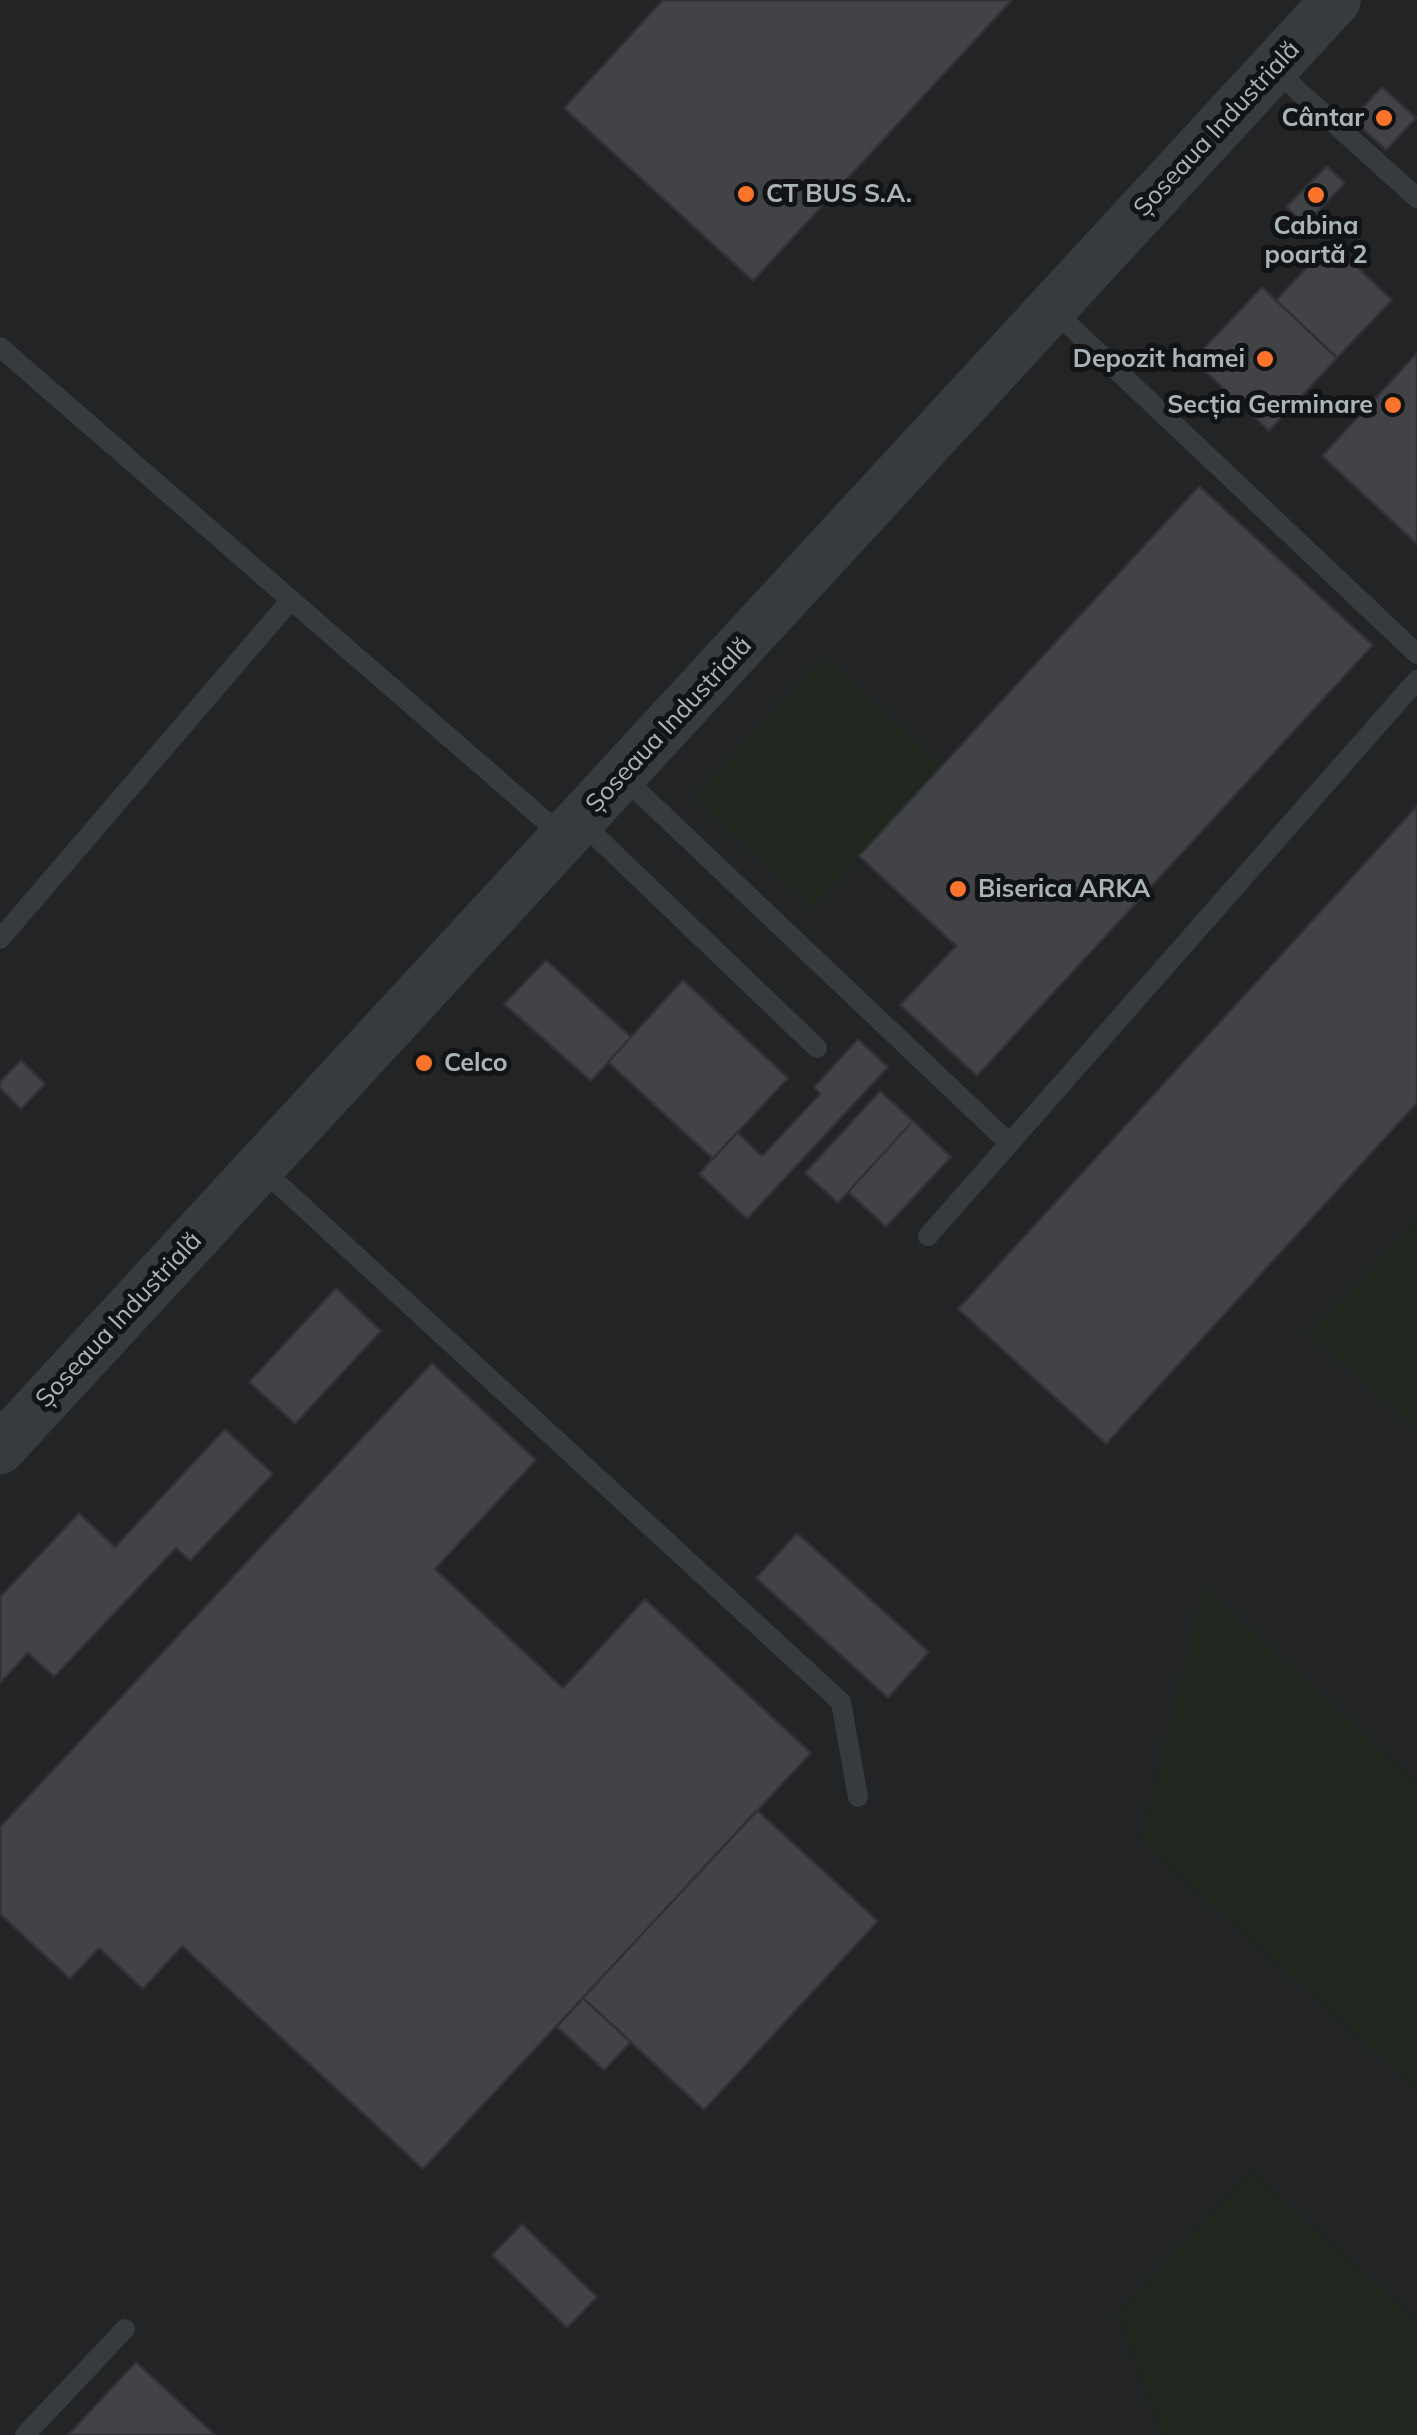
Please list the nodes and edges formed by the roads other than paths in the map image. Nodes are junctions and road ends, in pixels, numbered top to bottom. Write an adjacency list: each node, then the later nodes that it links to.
1 (1336, 0): 2 (street, Șoseaua Industrială)
2 (1273, 68): 3 (lane); 4 (street, Șoseaua Industrială)
3 (1417, 198)
4 (1051, 308): 7 (lane); 9 (street, Șoseaua Industrială)
5 (0, 347): 6 (lane)
6 (290, 601): 10 (lane); 11 (lane)
7 (1417, 654)
8 (1417, 680): 13 (lane)
9 (622, 776): 10 (street, Șoseaua Industrială); 13 (lane)
10 (572, 830): 12 (lane); 14 (street, Șoseaua Industrială)
11 (0, 940)
12 (818, 1048)
13 (1010, 1143): 15 (lane)
14 (260, 1166): 16 (street, Șoseaua Industrială); 17 (lane)
15 (928, 1236)
16 (0, 1449)
17 (858, 1797)
18 (125, 2329): 19 (lane)
19 (25, 2435)

